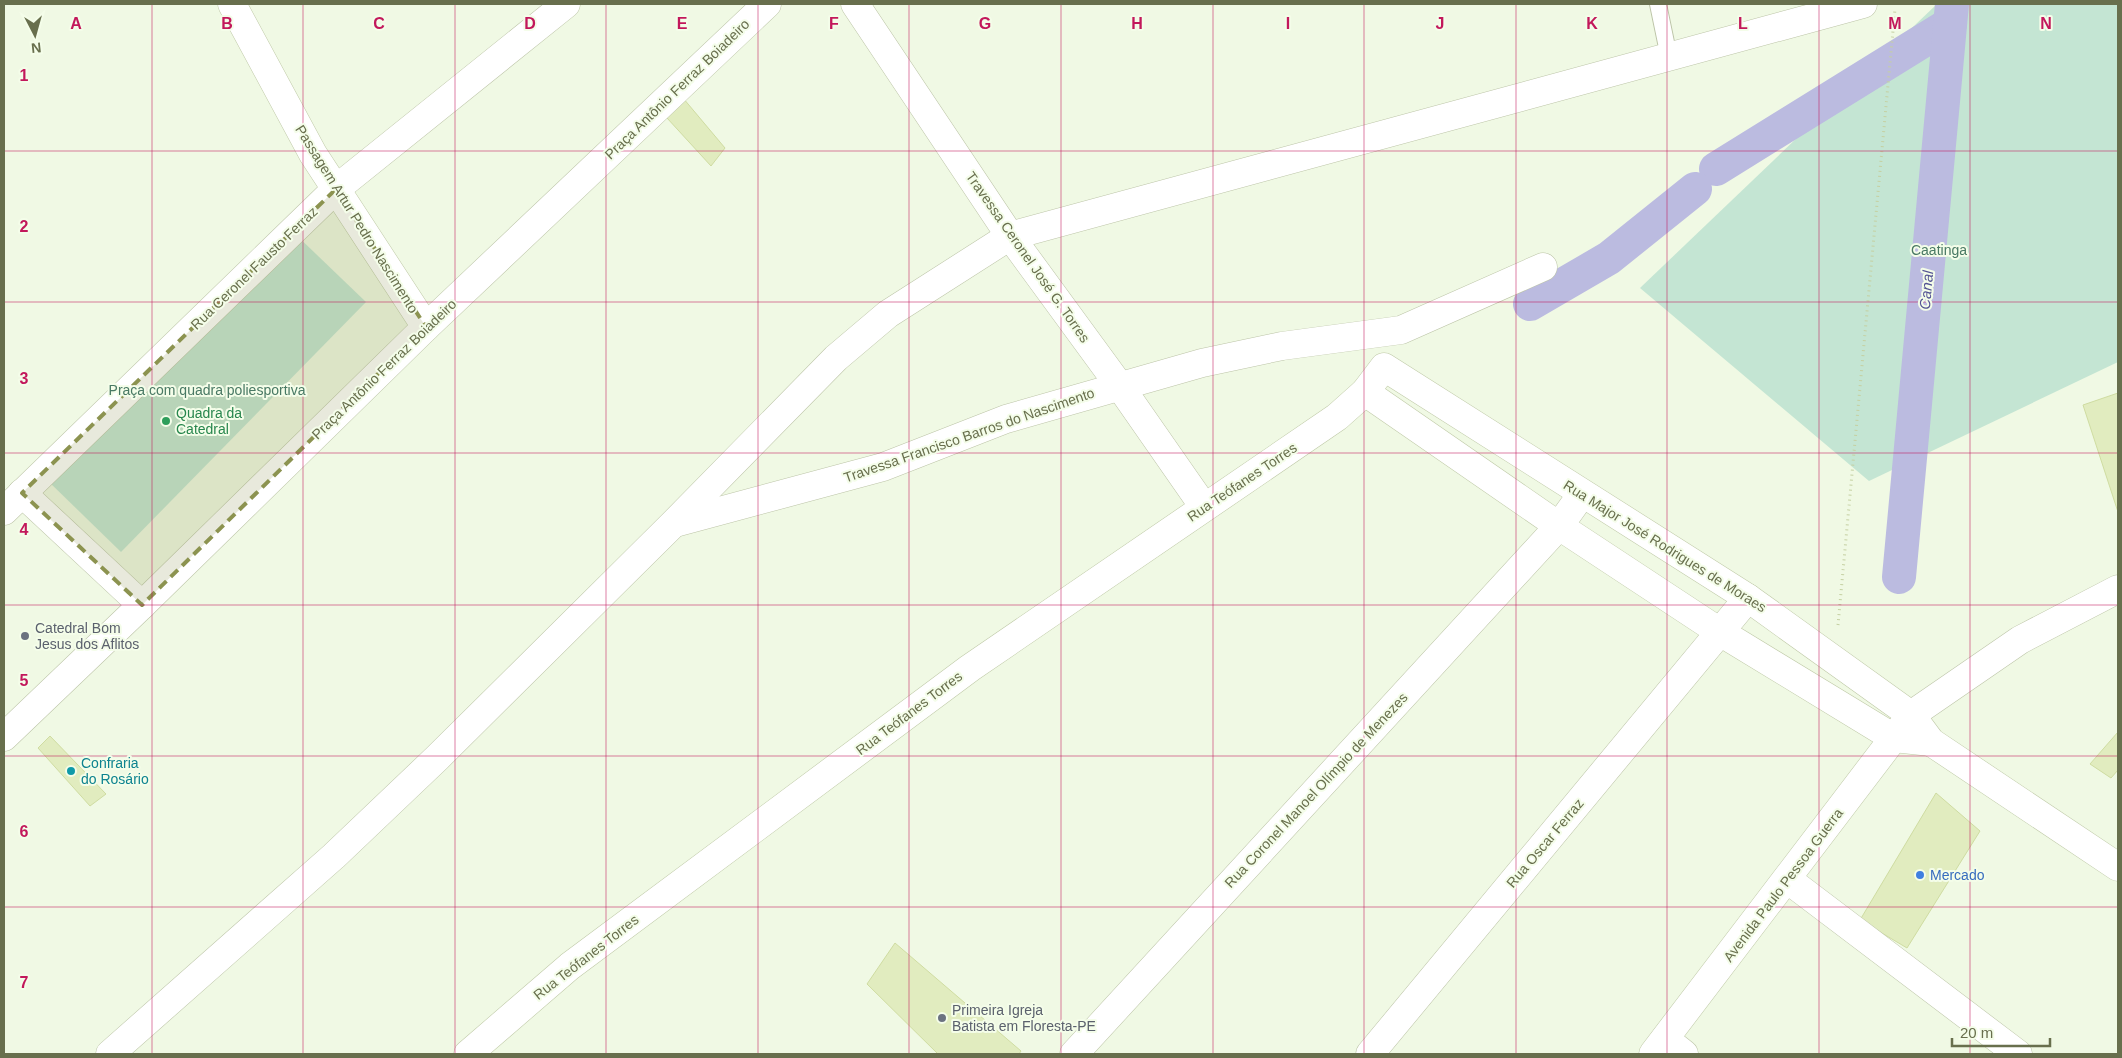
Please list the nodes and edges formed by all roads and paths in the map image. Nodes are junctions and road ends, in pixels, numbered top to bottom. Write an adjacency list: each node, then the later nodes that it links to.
1 (232, 4): 9 (street, Passagem Artur Pedro Nascimento)
2 (566, 4): 9 (street, Rua Ceronel Fausto Ferraz)
3 (767, 4): 12 (street, Praça Antônio Ferraz Boiadeiro)
4 (856, 4): 10 (street, Travessa Ceronel José G. Torres)
5 (1658, 4): 8 (lane)
6 (1864, 4): 8 (street)
7 (1895, 4): 26 (path)
8 (1669, 57): 10 (street)
9 (336, 189): 12 (street, Passagem Artur Pedro Nascimento); 18 (street, Rua Ceronel Fausto Ferraz)
10 (1010, 236): 15 (street, Travessa Ceronel José G. Torres); 20 (street)
11 (1544, 268): 13 (street, Travessa Francisco Barros do Nascimento)
12 (426, 327): 24 (street, Praça Antônio Ferraz Boiadeiro)
13 (1401, 330): 14 (street, Rua Teófanes Torres); 15 (street, Travessa Francisco Barros do Nascimento)
14 (1384, 367): 16 (street, Rua Teófanes Torres); 17 (street, Rua Major José Rodrigues de Moraes)
15 (1119, 385): 19 (street, Travessa Ceronel José G. Torres); 20 (street, Travessa Francisco Barros do Nascimento)
16 (1365, 392): 19 (street, Rua Teófanes Torres); 21 (street)
17 (1582, 494): 21 (street, Rua Coronel Manoel Olímpio de Menezes); 23 (street, Rua Major José Rodrigues de Moraes)
18 (13, 502): 24 (street)
19 (1204, 507): 35 (street, Rua Teófanes Torres)
20 (674, 523): 34 (street)
21 (1559, 526): 25 (street); 36 (street, Rua Coronel Manoel Olímpio de Menezes)
22 (2118, 589): 27 (street, Avenida Paulo Pessoa Guerra)
23 (1748, 598): 25 (street, Rua Oscar Ferraz); 26 (street, Rua Major José Rodrigues de Moraes)
24 (142, 605): 28 (street, Praça Antônio Ferraz Boiadeiro)
25 (1720, 632): 29 (street); 37 (street, Rua Oscar Ferraz)
26 (1835, 660): 27 (street, Rua Major José Rodrigues de Moraes)
27 (1911, 715): 29 (street, Avenida Paulo Pessoa Guerra); 30 (street, Rua Major José Rodrigues de Moraes)
28 (4, 737)
29 (1894, 738): 30 (street, Rua Major José Rodrigues de Moraes); 32 (street, Avenida Paulo Pessoa Guerra)
30 (1931, 742): 31 (street, Rua Major José Rodrigues de Moraes)
31 (2118, 867)
32 (1787, 879): 33 (street, Avenida Paulo Pessoa Guerra); 38 (street)
33 (1667, 1049)
34 (110, 1054)
35 (468, 1054)
36 (1074, 1054)
37 (1370, 1054)
38 (2018, 1054)

